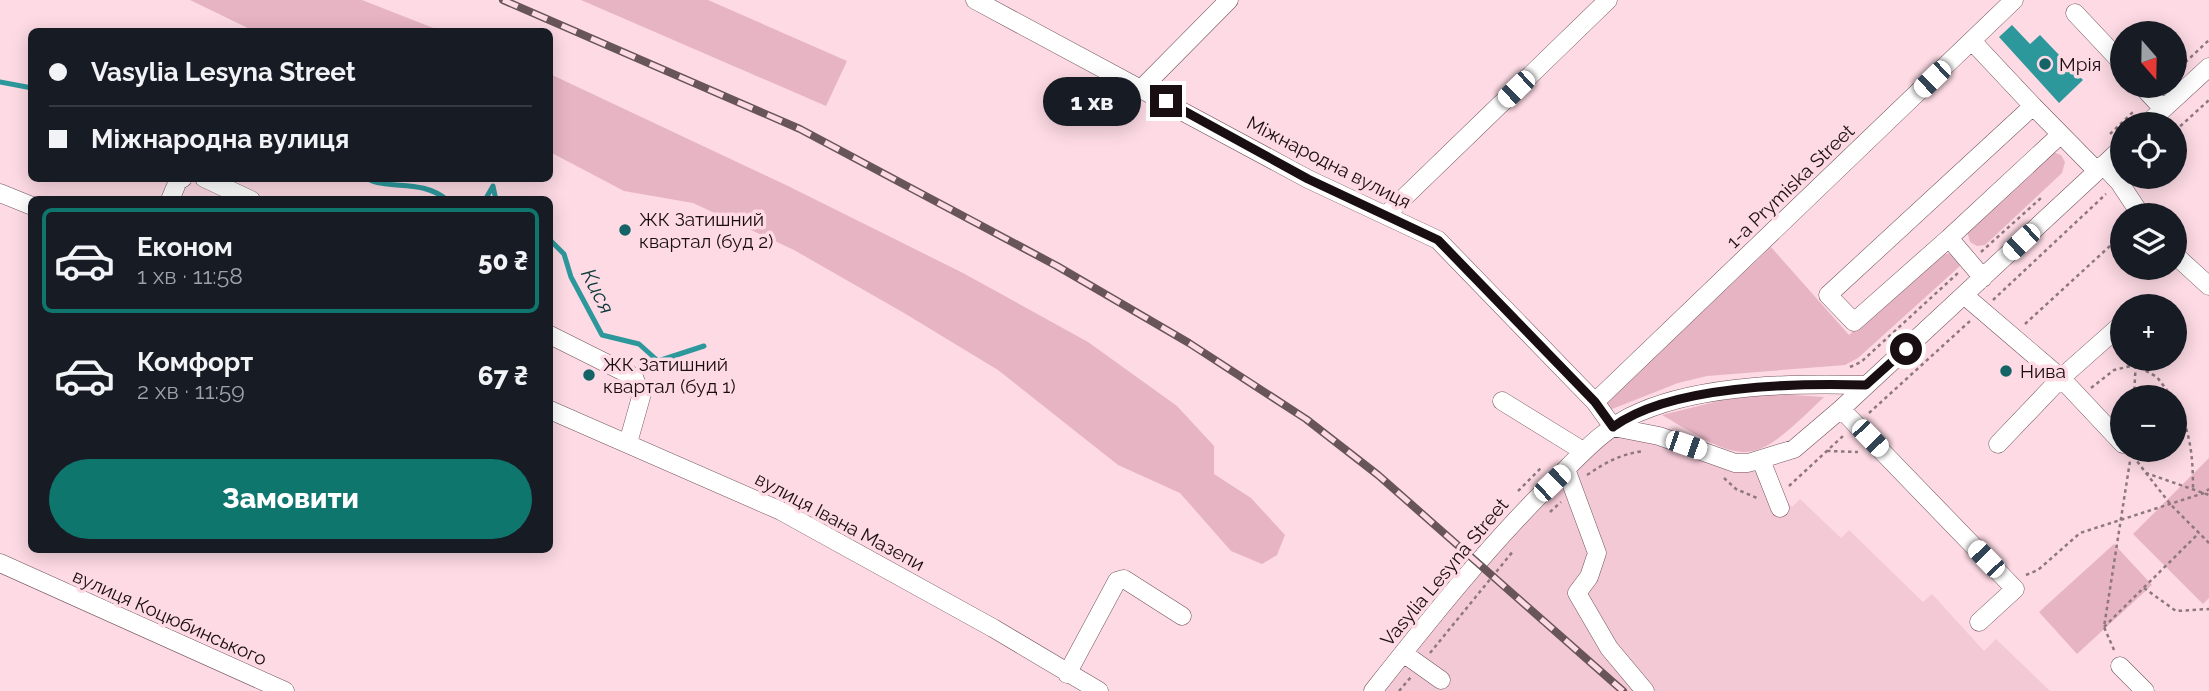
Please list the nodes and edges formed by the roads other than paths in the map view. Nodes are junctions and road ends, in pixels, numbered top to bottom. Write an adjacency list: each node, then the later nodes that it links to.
1 (975, 0): 9 (street, Міжнародна вулиця)
2 (1229, 0): 9 (street)
3 (1608, 0): 22 (street)
4 (2014, 0): 6 (street, 1-a Prymiska Street)
5 (2075, 13): 7 (street)
6 (1972, 41): 11 (street); 33 (street, 1-a Prymiska Street)
7 (2110, 50)
8 (2209, 66): 12 (street)
9 (1142, 88): 22 (street, Міжнародна вулиця)
10 (2153, 98): 12 (street)
11 (2033, 106): 14 (street); 23 (street)
12 (2164, 109): 13 (street)
13 (2161, 112)
14 (2060, 135): 16 (street); 23 (street)
15 (2110, 159): 16 (street)
16 (2100, 168): 20 (street); 25 (street)
17 (213, 182): 19 (street)
18 (0, 193): 21 (street)
19 (242, 196)
20 (2133, 203)
21 (28, 204)
22 (1386, 215): 33 (street, Міжнародна вулиця)
23 (1949, 238): 25 (street)
24 (2187, 266): 26 (street)
25 (1983, 278): 27 (street)
26 (2209, 286)
27 (1964, 295): 30 (street); 31 (street)
28 (2110, 335): 30 (street)
29 (553, 336): 38 (street)
30 (2061, 378): 37 (street); 39 (street)
31 (1866, 385): 34 (street); 36 (street, Vasylia Lesyna Street)
32 (1502, 401): 40 (street)
33 (1595, 402): 36 (street, Міжнародна вулиця)
34 (1841, 409): 41 (street); 46 (street)
35 (553, 411): 38 (street, вулиця Івана Мазепи)
36 (1613, 427): 40 (street, Vasylia Lesyna Street); 41 (street)
37 (2110, 430)
38 (628, 443): 49 (street, вулиця Івана Мазепи)
39 (1998, 444)
40 (1583, 451): 42 (street, Vasylia Lesyna Street)
41 (1761, 460): 43 (street)
42 (1566, 469): 47 (street, Vasylia Lesyna Street); 54 (street)
43 (1777, 504)
44 (0, 563): 51 (street, вулиця Коцюбинського)
45 (1182, 616): 49 (street)
46 (1979, 622)
47 (1403, 653): 50 (street); 53 (street, Vasylia Lesyna Street)
48 (2120, 666): 55 (street)
49 (1067, 674): 52 (street, вулиця Івана Мазепи)
50 (1441, 680)
51 (285, 691)
52 (1100, 691)
53 (1373, 691)
54 (1645, 691)
55 (2145, 691)

